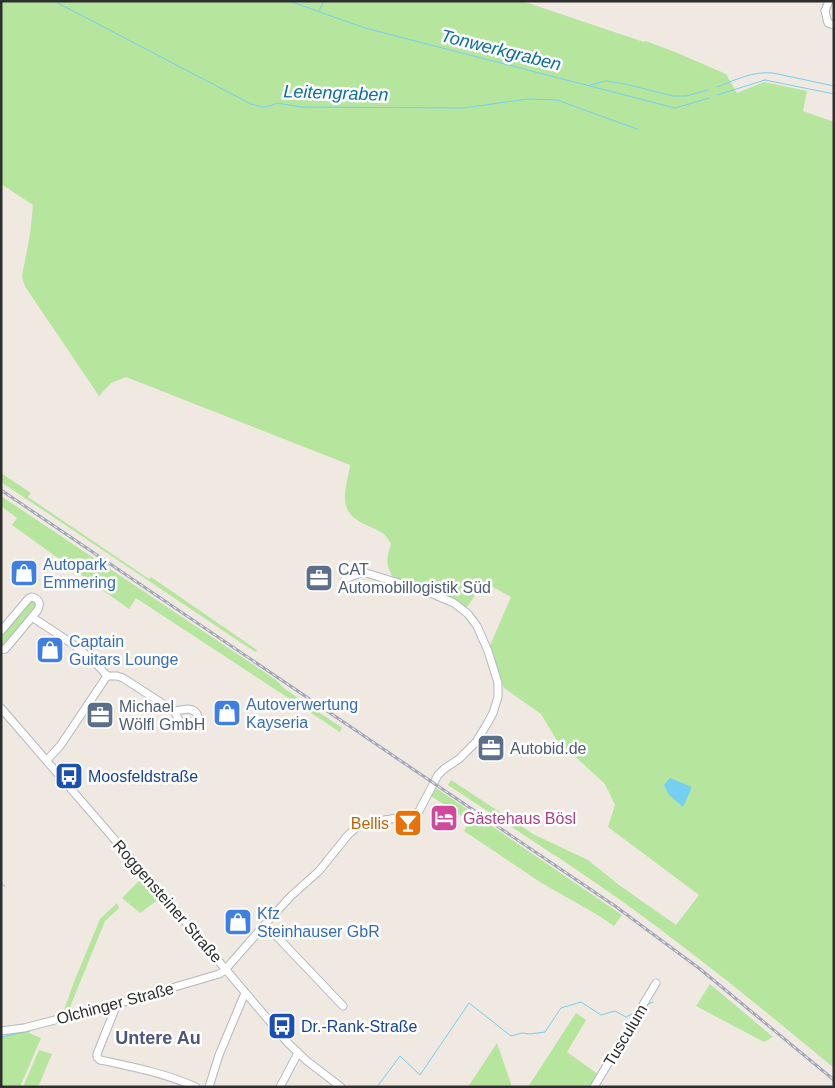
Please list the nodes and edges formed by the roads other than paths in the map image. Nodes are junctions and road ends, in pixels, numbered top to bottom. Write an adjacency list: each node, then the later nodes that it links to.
1 (829, 1): 2 (street)
2 (834, 25)
3 (345, 579): 11 (street)
4 (32, 617): 5 (street); 6 (street); 7 (street)
5 (1, 631)
6 (1, 650)
7 (107, 676): 9 (street); 10 (street)
8 (1, 708): 10 (street, Roggensteiner Straße)
9 (174, 710)
10 (47, 760): 12 (street, Roggensteiner Straße)
11 (265, 924): 12 (street); 16 (street)
12 (226, 969): 14 (street, Roggensteiner Straße); 15 (street, Olchinger Straße)
13 (656, 983): 23 (street, Tusculum)
14 (245, 992): 18 (street, Roggensteiner Straße); 20 (street)
15 (117, 1004): 17 (street, Olchinger Straße); 19 (street)
16 (342, 1006)
17 (1, 1031)
18 (298, 1053): 21 (street); 22 (street, Roggensteiner Straße)
19 (196, 1087)
20 (209, 1087)
21 (280, 1087)
22 (342, 1087)
23 (594, 1087)

